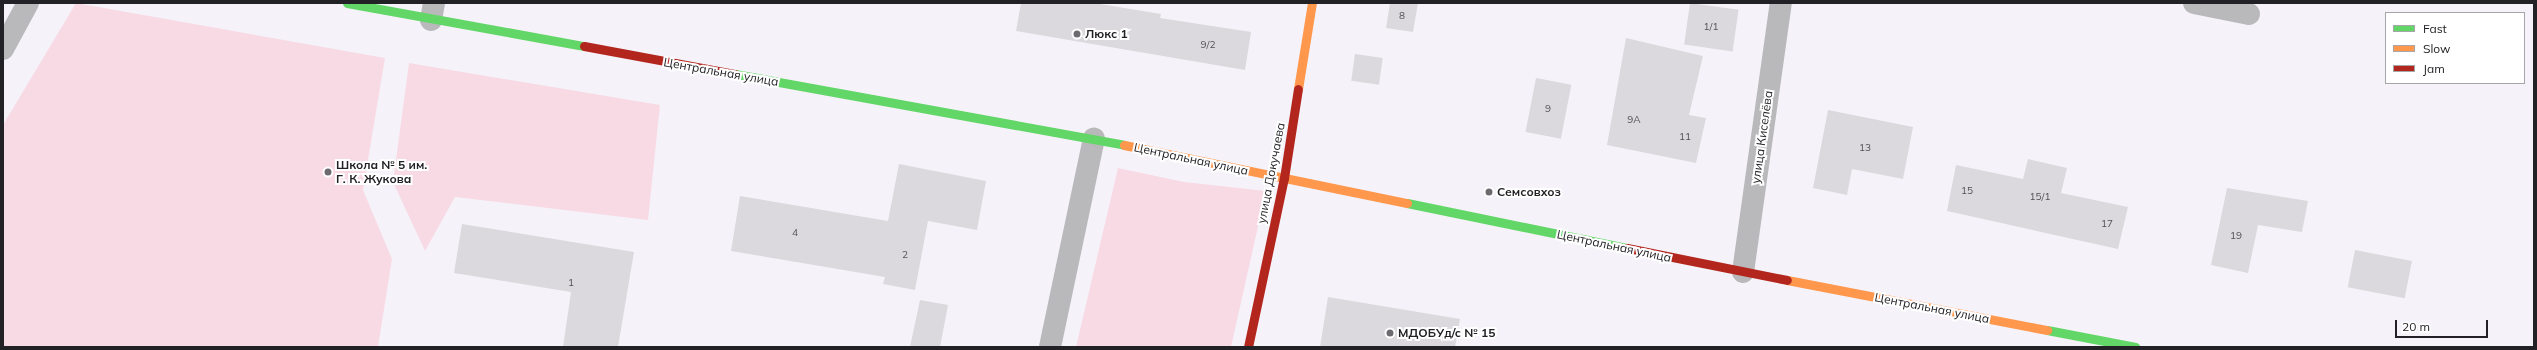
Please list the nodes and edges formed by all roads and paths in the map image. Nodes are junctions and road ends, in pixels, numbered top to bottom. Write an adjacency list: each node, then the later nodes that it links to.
1 (28, 3): 8 (street)
2 (347, 3): 6 (street, Центральная улица)
3 (1312, 3): 10 (street, улица Докучаева)
4 (1781, 3): 11 (street, улица Киселёва)
5 (2194, 3): 7 (street)
6 (432, 11): 9 (street, Центральная улица)
7 (2248, 14)
8 (3, 49)
9 (1094, 139): 10 (street, Центральная улица); 12 (street)
10 (1284, 178): 11 (street, Центральная улица); 13 (street, улица Докучаева)
11 (1743, 272): 14 (street, Центральная улица)
12 (1050, 347)
13 (1248, 347)
14 (2135, 347)

